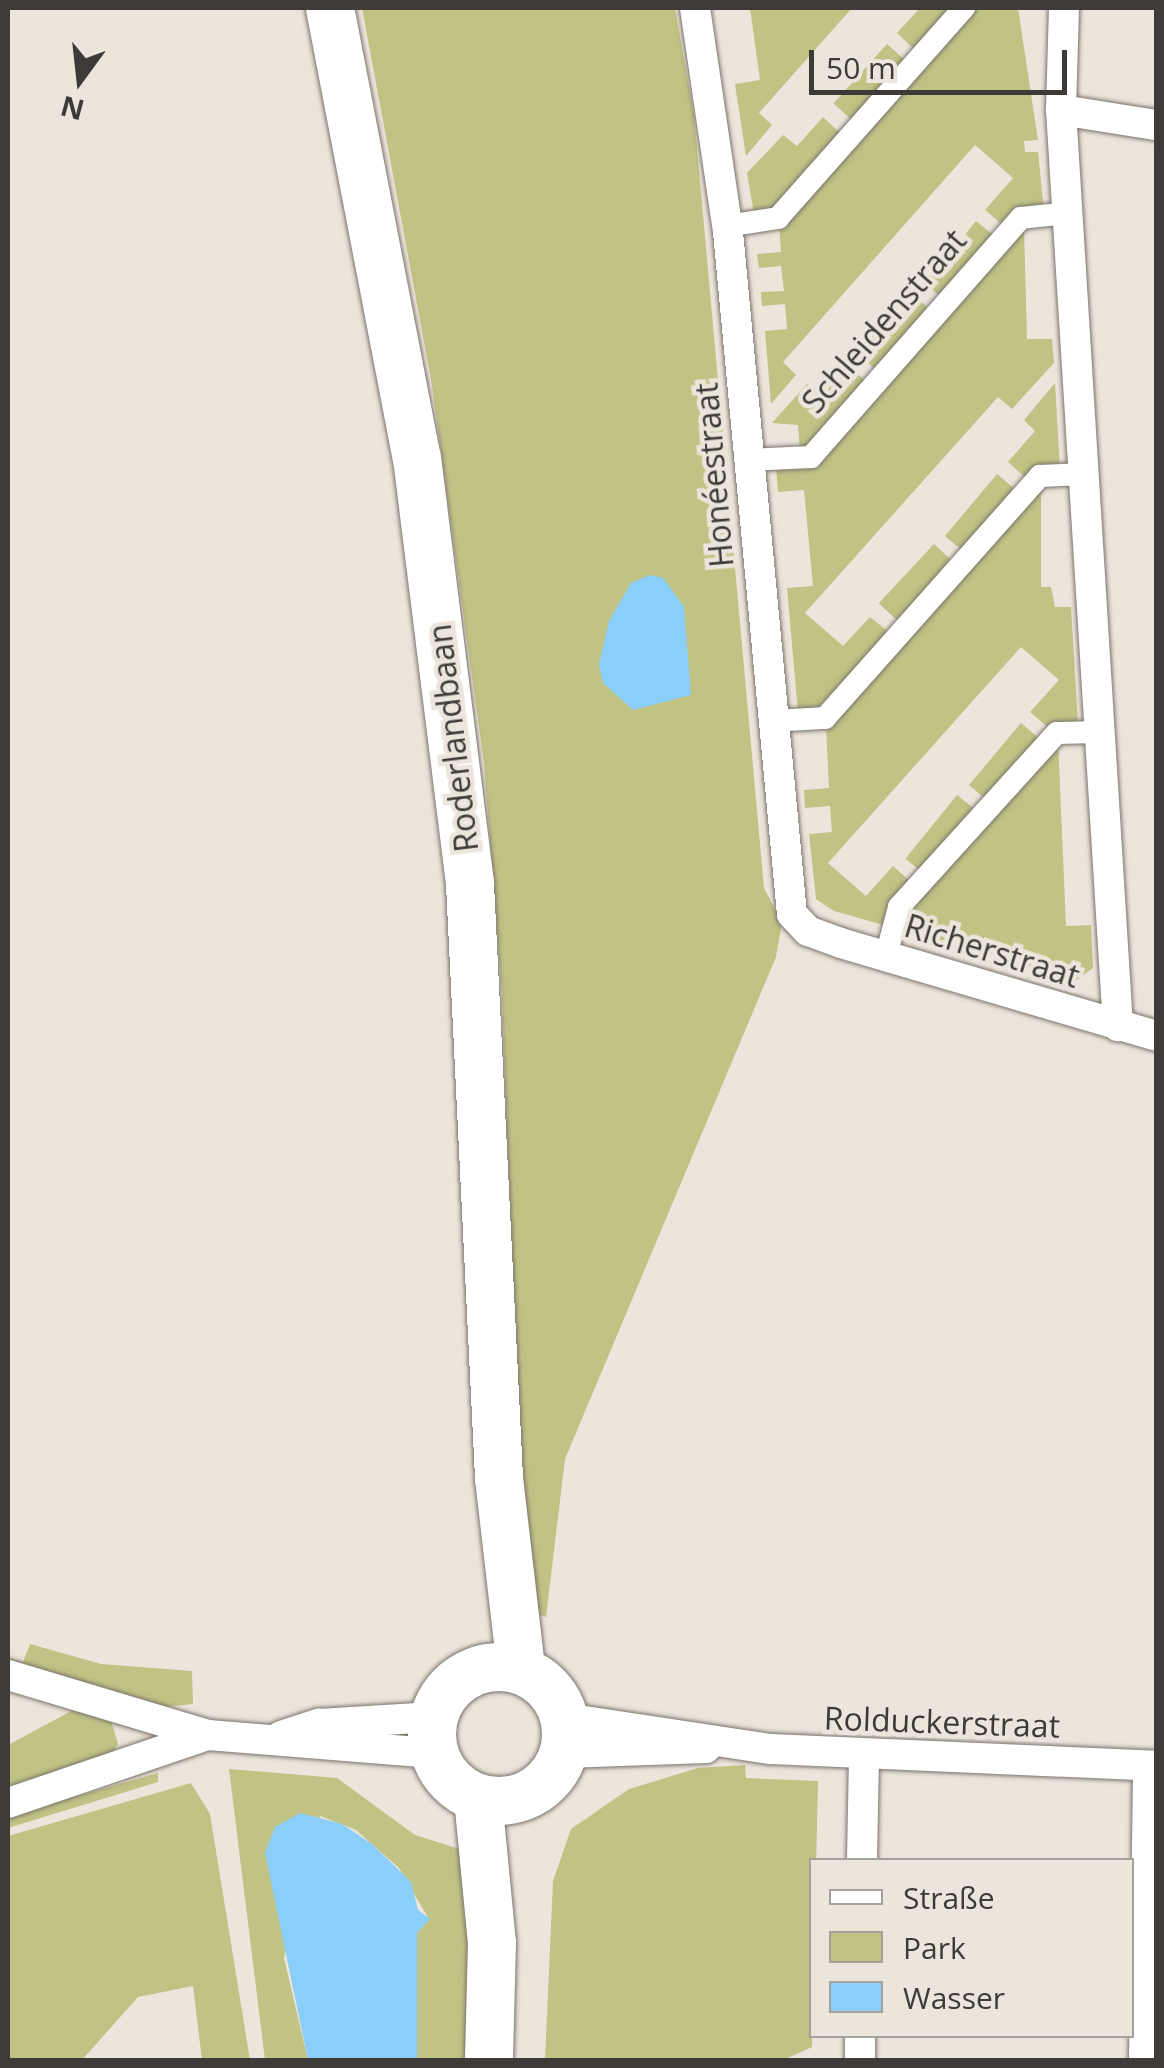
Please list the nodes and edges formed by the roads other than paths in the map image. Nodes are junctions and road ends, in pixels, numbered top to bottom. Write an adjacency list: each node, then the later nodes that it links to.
1 (330, 8): 17 (main road, Roderlandbaan)
2 (695, 8): 8 (street, Honéestraat)
3 (964, 8): 8 (street)
4 (1064, 8): 5 (street)
5 (1061, 110): 6 (street); 7 (street)
6 (1156, 125)
7 (1068, 213): 9 (street, Schleidenstraat); 10 (street)
8 (727, 226): 9 (street, Honéestraat)
9 (748, 460): 11 (street, Honéestraat)
10 (1084, 474): 11 (street); 12 (street)
11 (771, 722): 13 (street, Honéestraat)
12 (1100, 732): 14 (street); 15 (street)
13 (808, 931): 14 (street, Richerstraat)
14 (886, 956): 15 (street, Richerstraat)
15 (1118, 1026): 16 (street, Richerstraat)
16 (1156, 1036)
17 (498, 1478): 18 (main road, Roderlandbaan); 19 (main road, Roderlandbaan)
18 (521, 1669): 19 (main road); 23 (main road)
19 (472, 1671): 22 (main road)
20 (8, 1675): 21 (street)
21 (208, 1735): 22 (street); 27 (street)
22 (434, 1735): 26 (main road)
23 (565, 1736): 24 (street, Rolduckerstraat); 26 (main road)
24 (864, 1754): 25 (street, Rolduckerstraat); 28 (street)
25 (1152, 1766): 30 (street)
26 (494, 1799): 29 (main road)
27 (8, 1803)
28 (862, 1858)
29 (489, 2060)
30 (1144, 2060)

